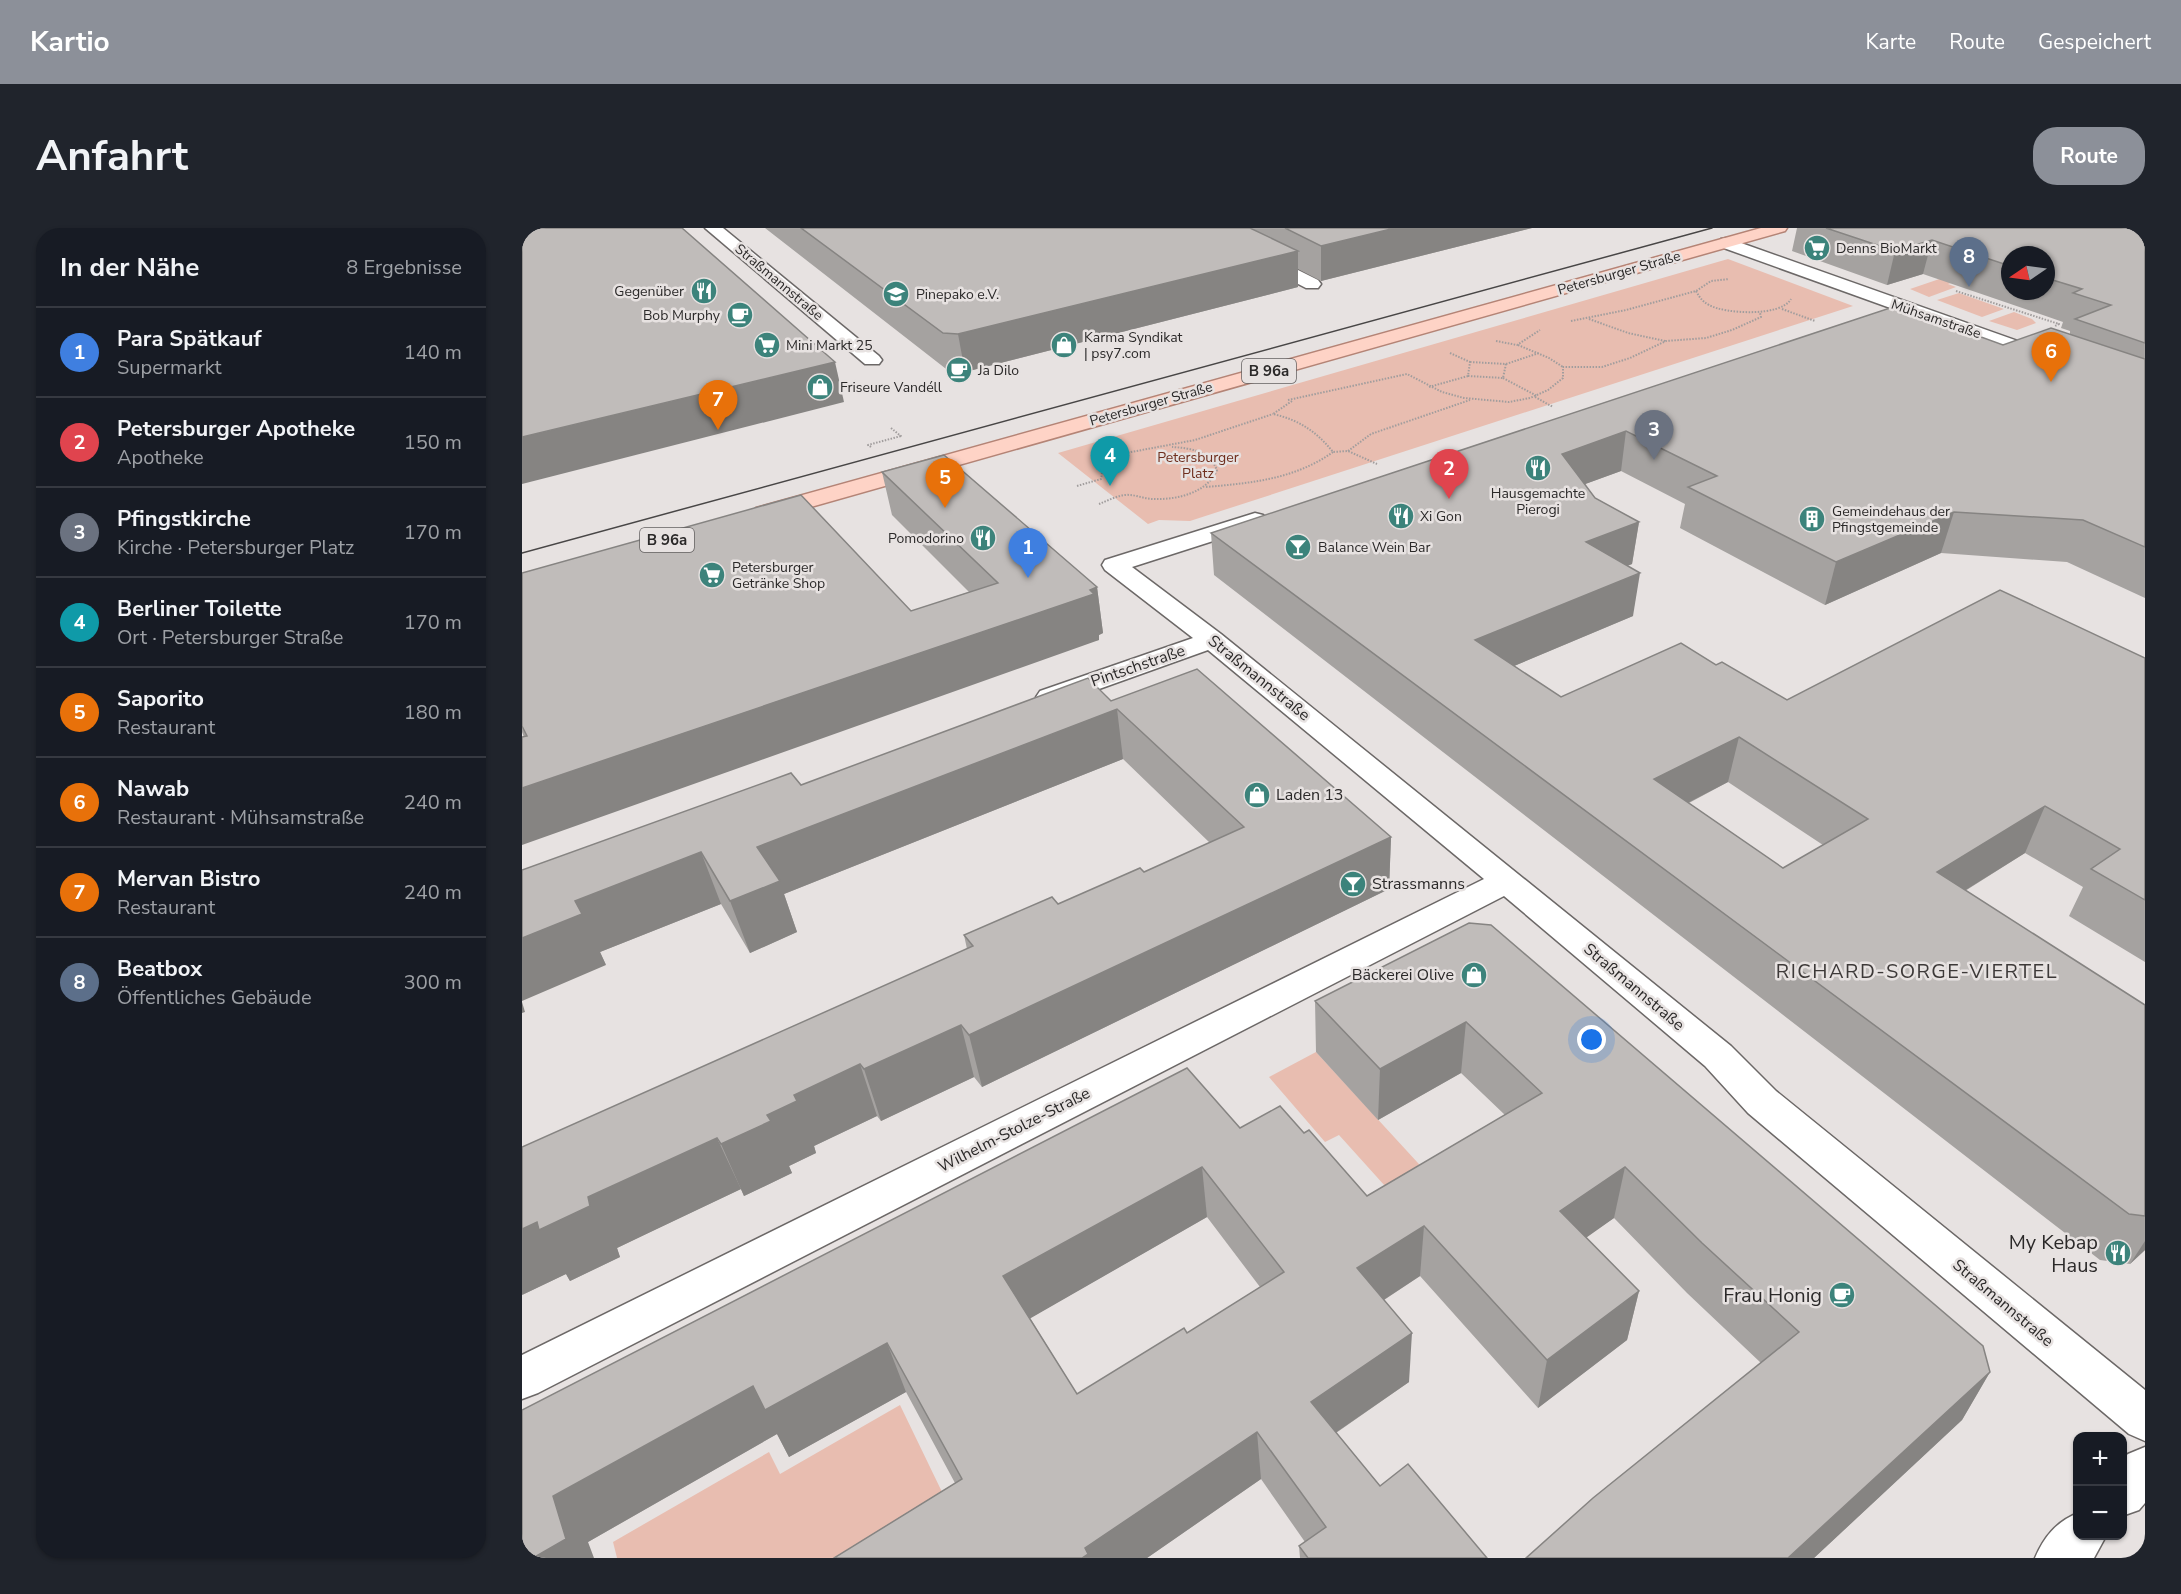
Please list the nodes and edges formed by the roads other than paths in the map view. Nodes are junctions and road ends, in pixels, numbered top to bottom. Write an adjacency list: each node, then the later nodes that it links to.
1 (713, 228): 8 (street, Straßmannstraße)
2 (1201, 228): 5 (street)
3 (1779, 228): 4 (main road, Petersburger Straße / B 96a)
4 (1727, 243): 6 (street, Mühsamstraße); 11 (main road, Petersburger Straße / B 96a)
5 (1312, 284)
6 (1901, 306): 7 (street); 9 (street, Mühsamstraße)
7 (1877, 314)
8 (872, 360)
9 (2071, 367)
10 (1271, 514): 12 (street, Straßmannstraße)
11 (743, 519)
12 (1212, 640): 13 (street, Pintschstraße); 14 (street, Straßmannstraße)
13 (1025, 707)
14 (1507, 881): 15 (street, Wilhelm-Stolze-Straße); 16 (street, Straßmannstraße)
15 (522, 1378)
16 (2145, 1419)
17 (2145, 1470): 18 (street)
18 (2127, 1488)
19 (2077, 1540): 20 (street)
20 (2060, 1558)

